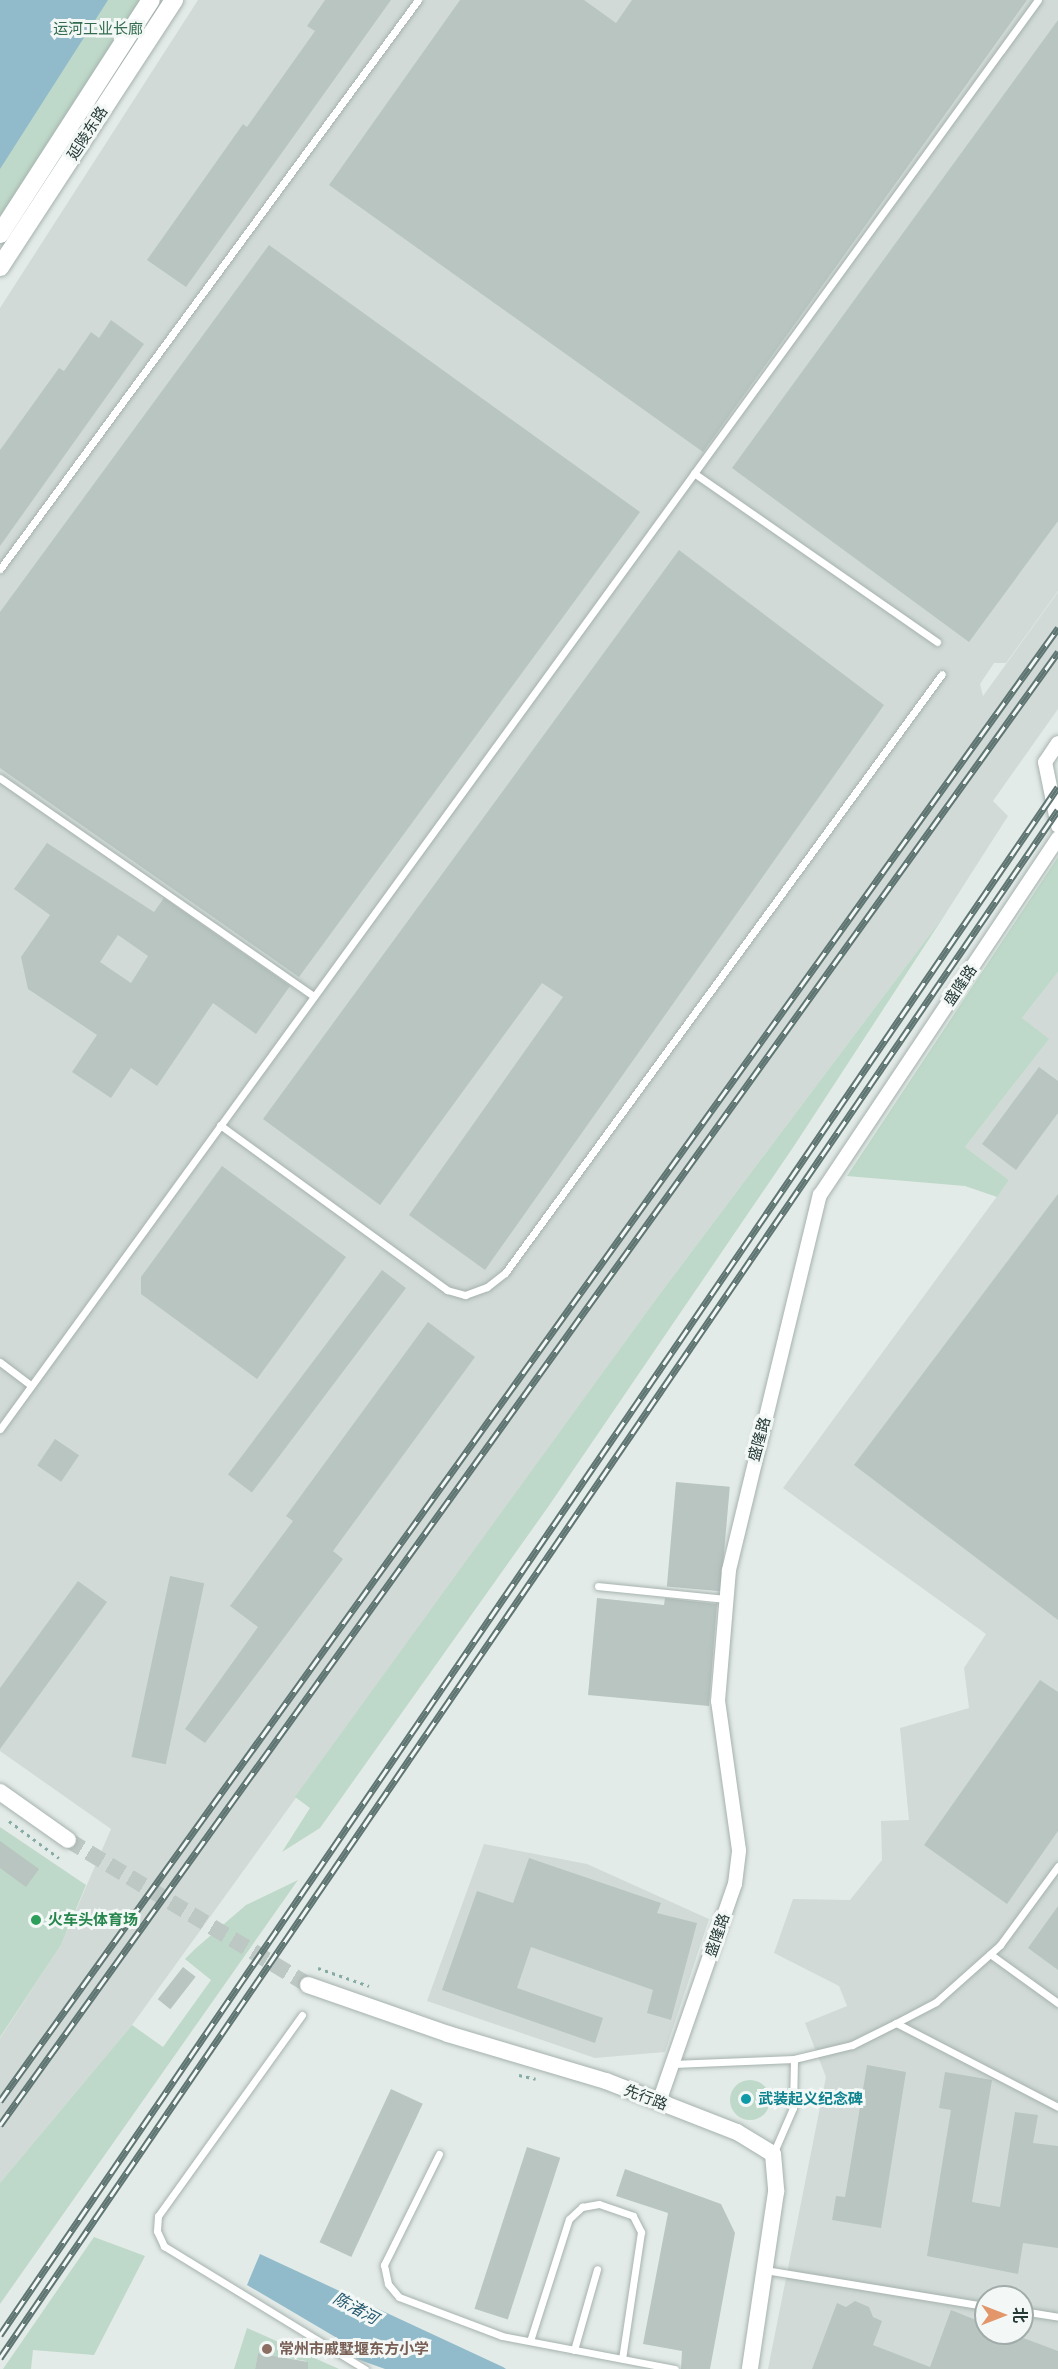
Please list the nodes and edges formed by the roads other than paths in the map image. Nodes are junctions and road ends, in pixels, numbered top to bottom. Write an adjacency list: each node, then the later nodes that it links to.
1 (151, 0): 5 (main road, 延陵东路)
2 (174, 0): 6 (main road, 延陵东路)
3 (418, 0): 8 (lane)
4 (1038, 0): 7 (lane)
5 (0, 234)
6 (0, 267)
7 (694, 473): 9 (lane); 15 (lane)
8 (0, 569)
9 (937, 642)
10 (942, 674): 16 (lane)
11 (1058, 743): 13 (street)
12 (0, 778): 15 (lane)
13 (1058, 825)
14 (1058, 838): 21 (street, 盛隆路)
15 (314, 996): 16 (lane)
16 (220, 1125): 18 (lane)
17 (0, 1362): 18 (lane)
18 (31, 1385): 19 (lane)
19 (0, 1429)
20 (598, 1586): 21 (lane)
21 (727, 1599): 31 (street, 盛隆路)
22 (0, 1792): 23 (street)
23 (68, 1840)
24 (1058, 1866): 25 (lane)
25 (990, 1954): 27 (lane); 29 (lane)
26 (308, 1985): 32 (street, 先行路)
27 (1058, 2003)
28 (302, 2015): 44 (lane)
29 (896, 2023): 30 (lane); 33 (lane)
30 (794, 2059): 31 (lane); 35 (lane)
31 (672, 2064): 32 (street, 盛隆路)
32 (659, 2102): 35 (street, 先行路)
33 (1058, 2107)
34 (438, 2154): 41 (lane)
35 (773, 2154): 37 (street)
36 (597, 2269): 42 (lane)
37 (765, 2270): 38 (lane); 46 (street)
38 (974, 2304)
39 (1034, 2314): 40 (lane)
40 (1058, 2317)
41 (530, 2342): 42 (lane); 43 (lane)
42 (574, 2350): 43 (lane)
43 (622, 2359): 45 (lane)
44 (365, 2369)
45 (675, 2369)
46 (750, 2369)

